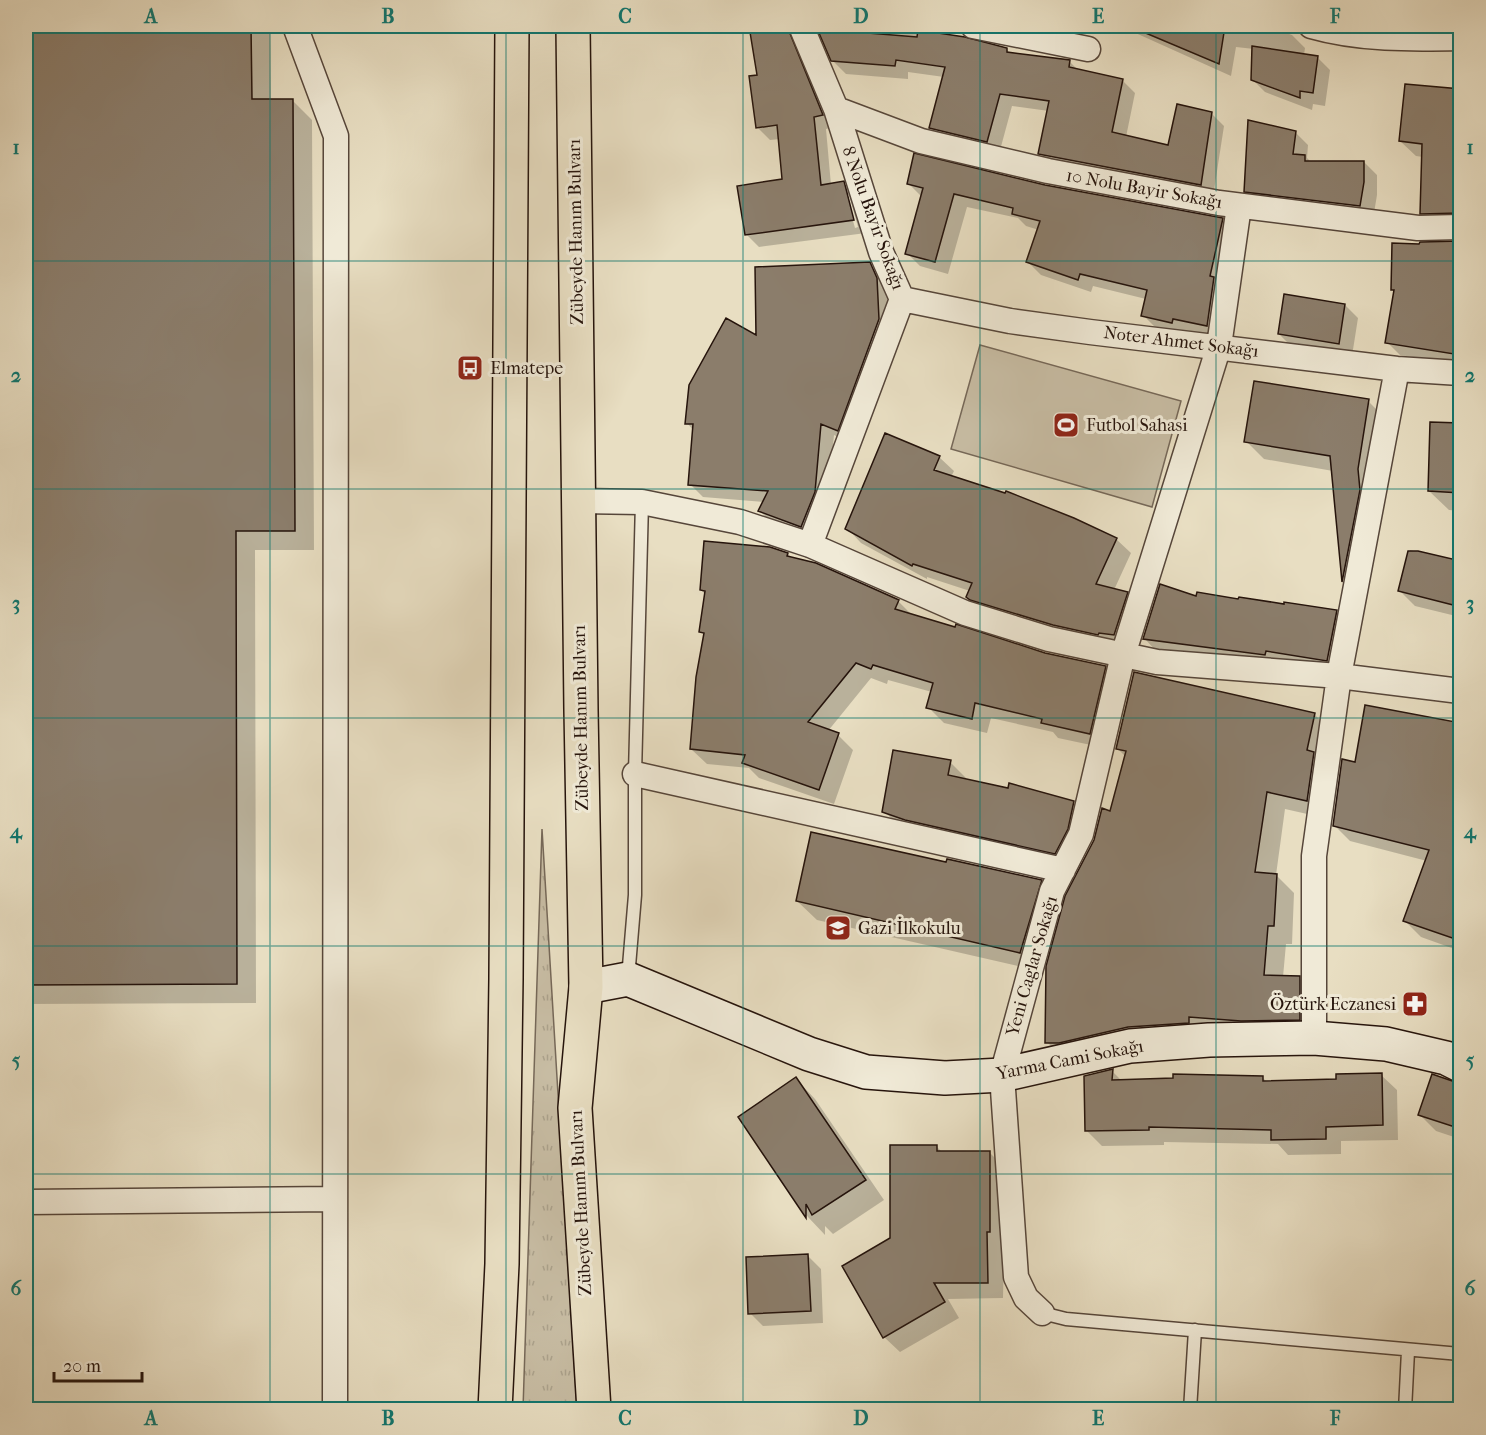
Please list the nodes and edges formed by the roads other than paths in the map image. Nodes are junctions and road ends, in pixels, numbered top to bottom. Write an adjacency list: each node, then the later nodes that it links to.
1 (295, 26): 30 (street)
2 (512, 26): 37 (highway)
3 (573, 26): 17 (highway, Zübeyde Hanım Bulvarı)
4 (801, 26): 10 (street, 8 Nolu Bayir Sokağı)
5 (973, 26): 9 (street)
6 (1311, 26): 7 (street)
7 (1339, 30): 8 (street)
8 (1461, 38)
9 (1088, 49)
10 (836, 109): 11 (street, 10 Nolu Bayir Sokağı); 13 (street, 8 Nolu Bayir Sokağı)
11 (1239, 206): 12 (street, 10 Nolu Bayir Sokağı); 14 (street, Yeni Caglar Sokağı)
12 (1461, 227)
13 (902, 299): 14 (street, Noter Ahmet Sokağı); 19 (street, 8 Nolu Bayir Sokağı)
14 (1219, 346): 15 (street, Noter Ahmet Sokağı); 20 (street, Yeni Caglar Sokağı)
15 (1397, 369): 16 (street, Noter Ahmet Sokağı); 21 (street)
16 (1461, 373)
17 (579, 501): 18 (street); 26 (highway, Zübeyde Hanım Bulvarı)
18 (642, 502): 19 (street); 23 (lane)
19 (810, 545): 20 (street)
20 (1123, 655): 21 (street); 24 (street, Yeni Caglar Sokağı)
21 (1339, 676): 22 (street); 27 (street)
22 (1461, 691)
23 (635, 774): 24 (street); 25 (lane)
24 (1063, 870): 29 (street, Yeni Caglar Sokağı)
25 (628, 979): 26 (street); 29 (street, Yarma Cami Sokağı)
26 (586, 987): 38 (highway, Zübeyde Hanım Bulvarı)
27 (1314, 1038): 28 (street, Yarma Cami Sokağı); 29 (street, Yarma Cami Sokağı)
28 (1461, 1065)
29 (1002, 1075): 32 (street, Yeni Caglar Sokağı)
30 (335, 1199): 31 (street); 36 (street)
31 (26, 1202)
32 (1042, 1313): 33 (lane)
33 (1195, 1330): 34 (lane); 39 (lane)
34 (1408, 1351): 35 (lane); 40 (lane)
35 (1461, 1354)
36 (335, 1410)
37 (495, 1410)
38 (594, 1410)
39 (1190, 1410)
40 (1405, 1410)

